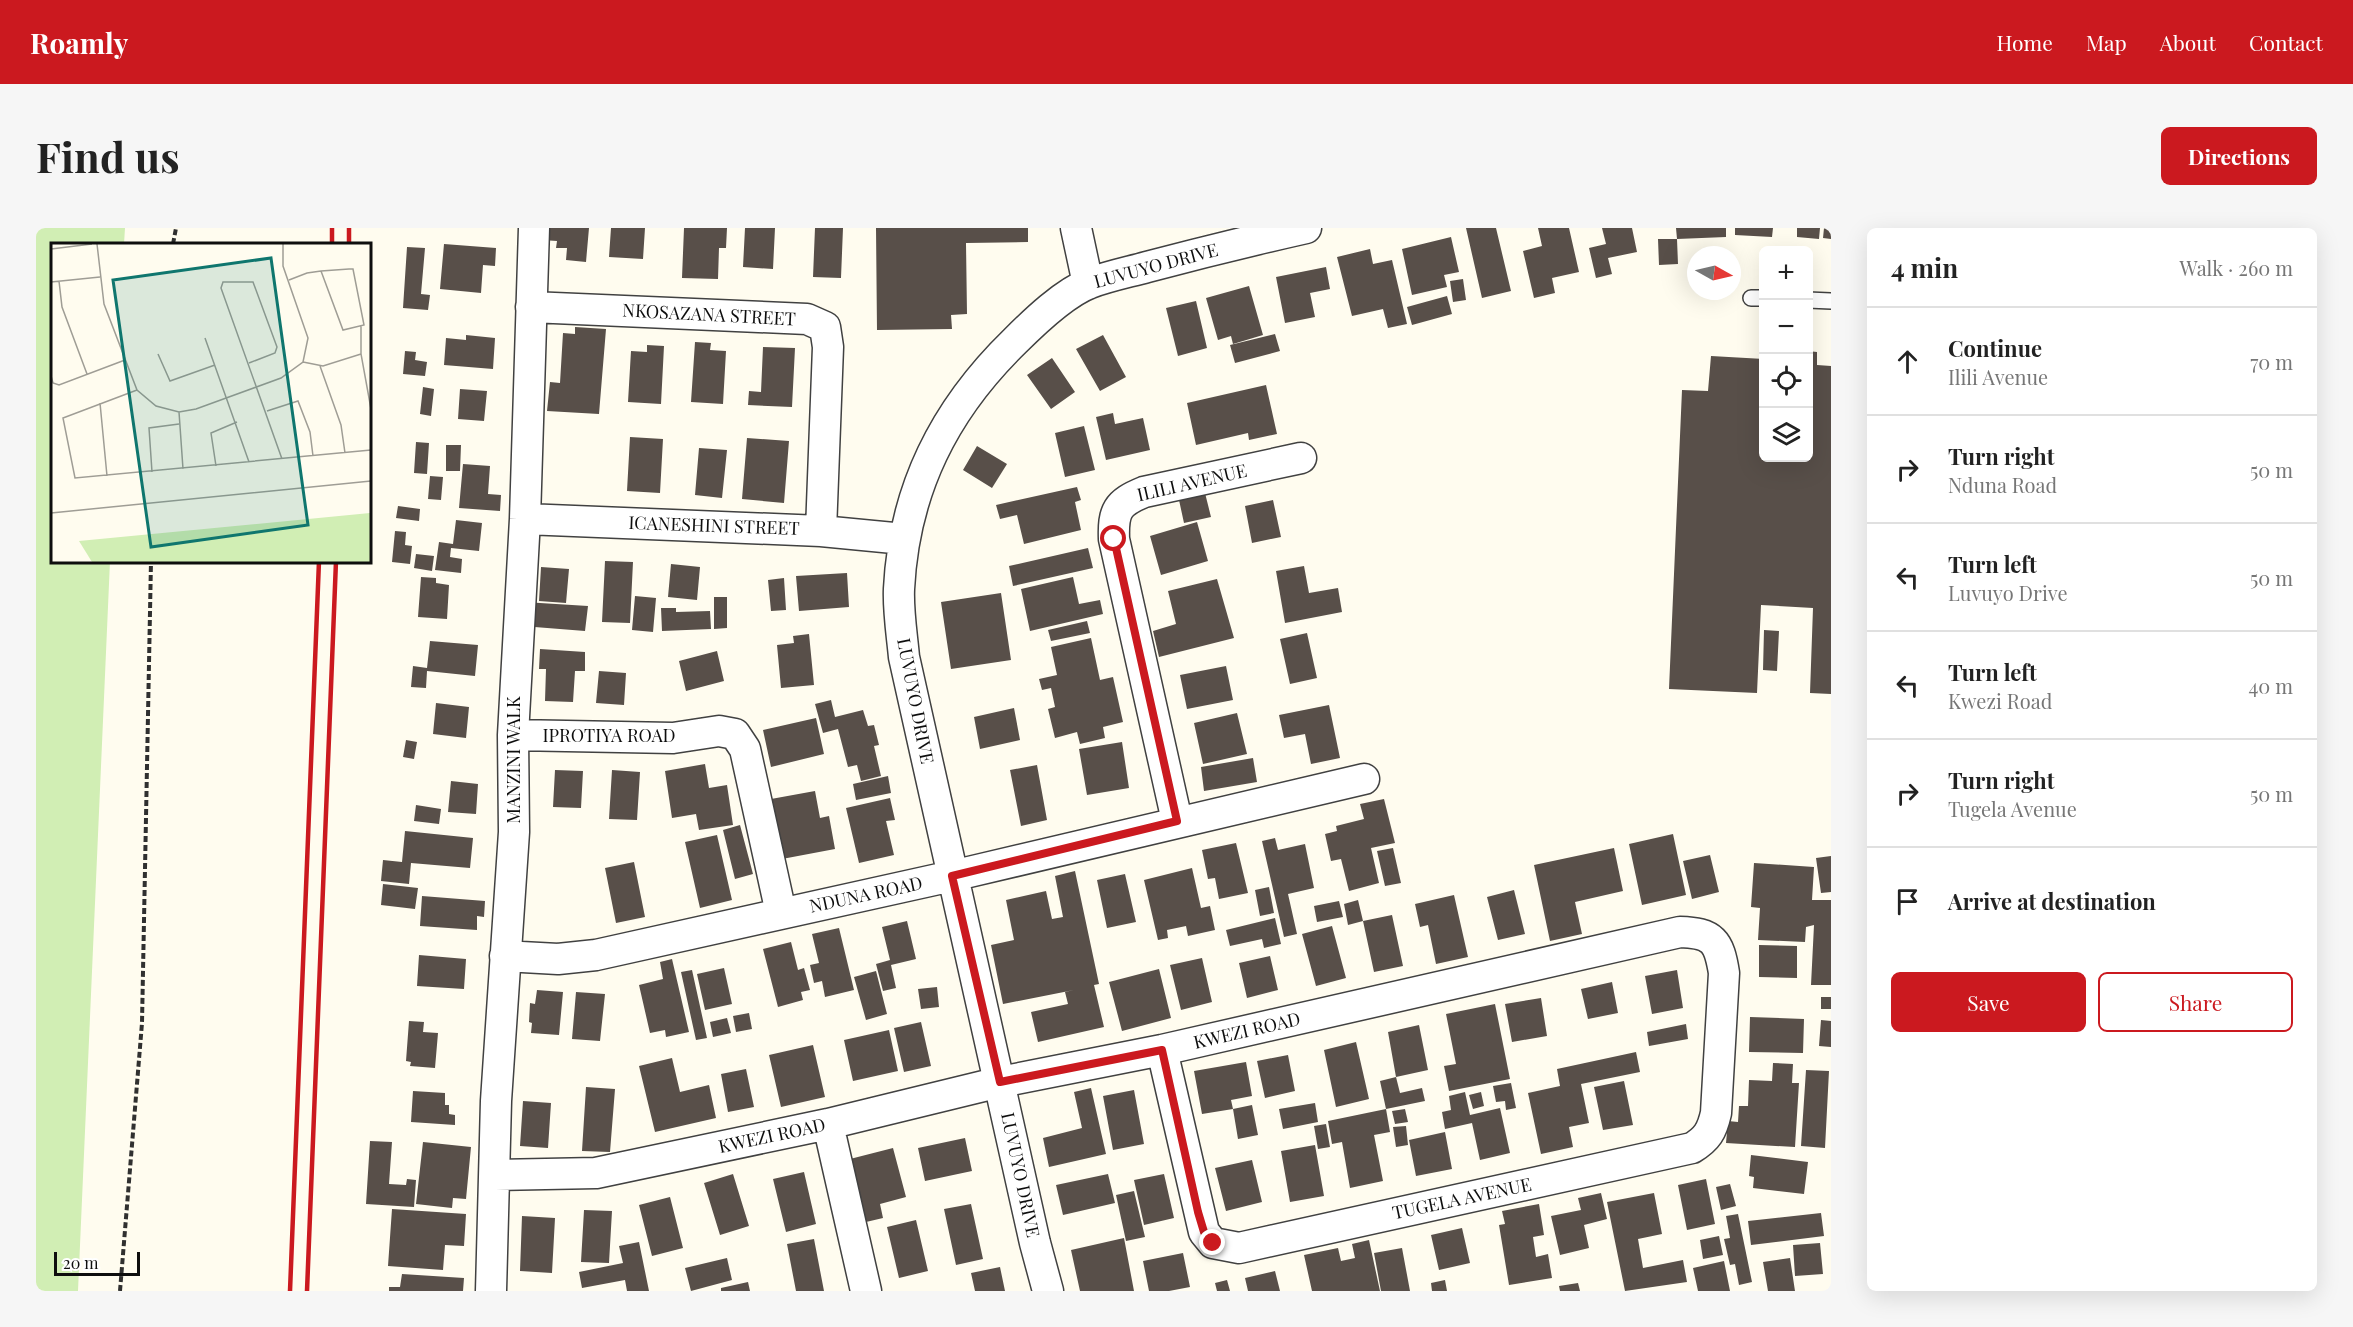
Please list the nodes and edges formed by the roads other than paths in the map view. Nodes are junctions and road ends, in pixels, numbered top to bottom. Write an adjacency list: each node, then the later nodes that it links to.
1 (534, 228): 7 (street, MANZINI WALK)
2 (1076, 228): 4 (street)
3 (1297, 229): 4 (street, LUVUYO DRIVE)
4 (1088, 284): 11 (street, LUVUYO DRIVE)
5 (1813, 300): 6 (lane)
6 (1831, 301)
7 (531, 307): 9 (street, MANZINI WALK); 10 (street, NKOSAZANA STREET)
8 (1301, 458): 14 (street, ILILI AVENUE)
9 (525, 519): 10 (street, ICANESHINI STREET); 12 (street, MANZINI WALK)
10 (821, 531): 11 (street, ICANESHINI STREET)
11 (904, 539): 15 (street, LUVUYO DRIVE)
12 (513, 735): 16 (street, IPROTIYA ROAD); 18 (street, MANZINI WALK)
13 (1364, 779): 14 (street, NDUNA ROAD)
14 (1177, 821): 15 (street, NDUNA ROAD)
15 (952, 876): 16 (street, NDUNA ROAD); 20 (street, LUVUYO DRIVE)
16 (782, 913): 18 (street, NDUNA ROAD)
17 (1713, 940): 19 (street, KWEZI ROAD); 19 (street, TUGELA AVENUE)
18 (505, 956): 22 (street, MANZINI WALK)
19 (1162, 1050): 20 (street, KWEZI ROAD)
20 (1000, 1082): 21 (street, KWEZI ROAD); 25 (street, LUVUYO DRIVE)
21 (828, 1124): 22 (street, KWEZI ROAD); 24 (street)
22 (495, 1175): 23 (street, MANZINI WALK)
23 (491, 1291)
24 (866, 1291)
25 (1048, 1291)

